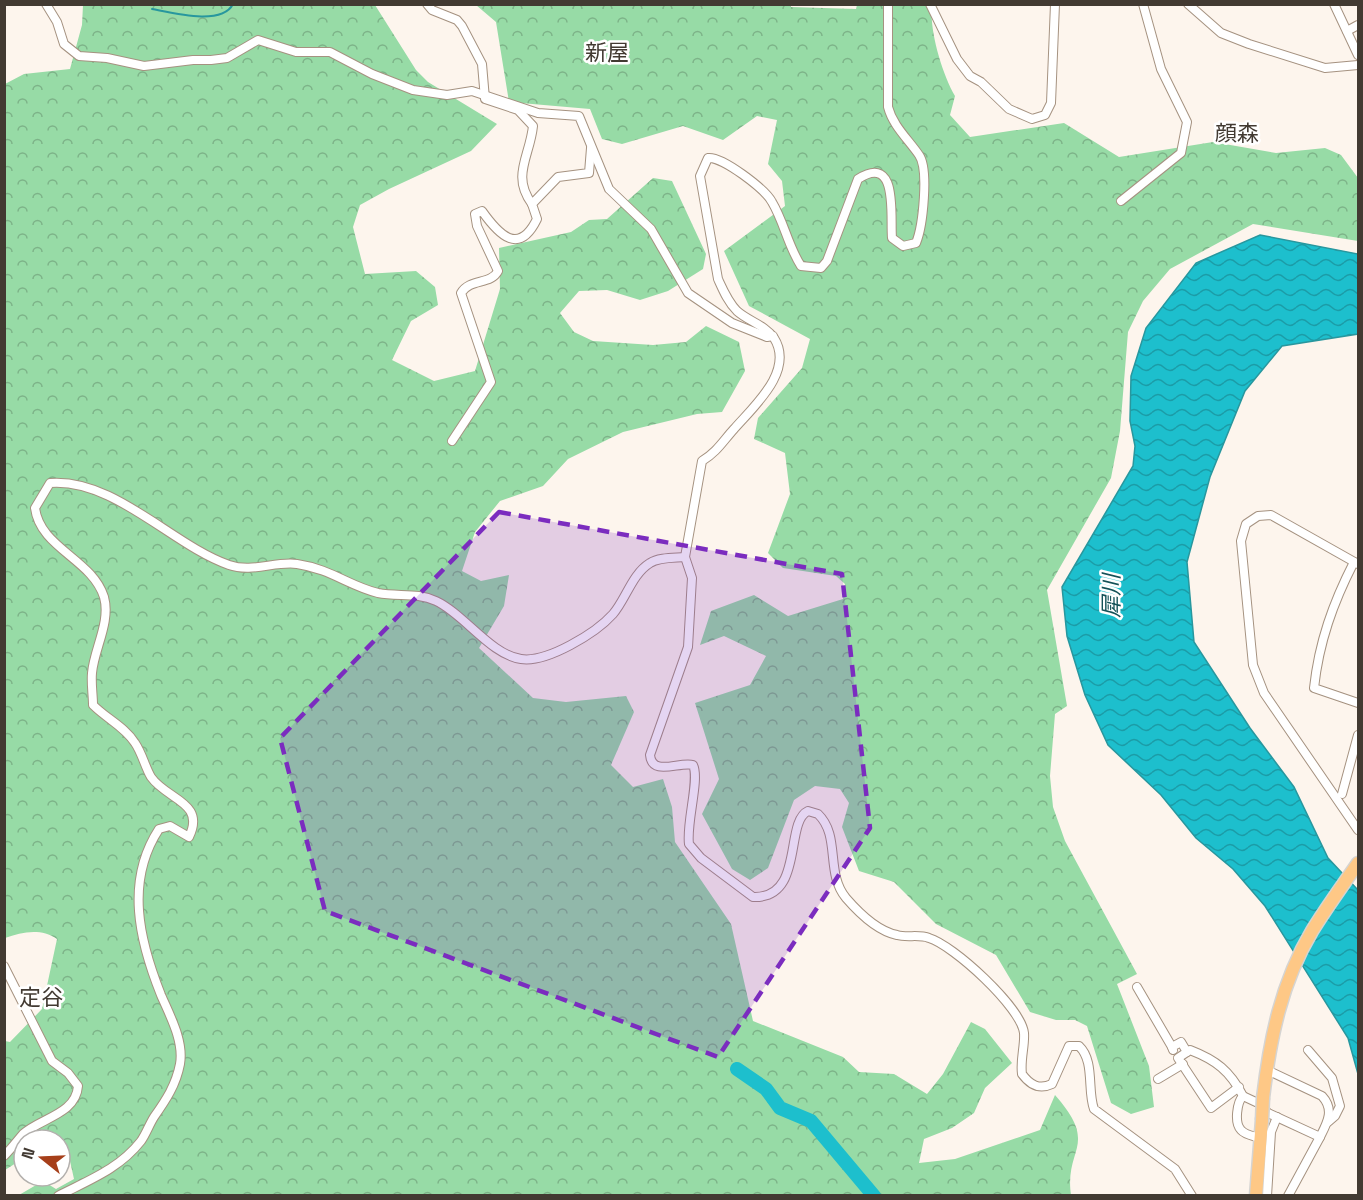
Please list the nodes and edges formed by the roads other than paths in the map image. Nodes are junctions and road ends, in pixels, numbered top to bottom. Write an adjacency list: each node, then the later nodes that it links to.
1 (46, 4): 13 (street)
2 (427, 4): 13 (street)
3 (888, 4): 17 (street)
4 (930, 4): 5 (street)
5 (1055, 4)
6 (1143, 4): 15 (street)
7 (1188, 4): 12 (street)
8 (1334, 4): 10 (street)
9 (1359, 25): 10 (street)
10 (1347, 31): 11 (street)
11 (1359, 55)
12 (1359, 65)
13 (485, 93): 14 (street); 16 (street)
14 (591, 144): 16 (street); 17 (street)
15 (1121, 201)
16 (532, 204): 18 (street)
17 (773, 336): 19 (street)
18 (452, 441)
19 (685, 557): 41 (street); 42 (street)
20 (1356, 563): 21 (street); 24 (street)
21 (1359, 703)
22 (1359, 735): 23 (street)
23 (1342, 794)
24 (1359, 830)
25 (1359, 863): 32 (highway)
26 (4, 966): 40 (street)
27 (1137, 987): 28 (street)
28 (1172, 1047): 30 (street); 31 (street)
29 (1308, 1050): 37 (street)
30 (1187, 1052): 31 (street); 34 (street)
31 (1180, 1061): 33 (street); 34 (street)
32 (1266, 1070): 37 (street); 39 (highway, bridge)
33 (1158, 1079)
34 (1239, 1087): 35 (street)
35 (1243, 1096): 36 (street); 39 (street)
36 (1277, 1118): 38 (street); 44 (street)
37 (1328, 1122): 38 (street)
38 (1320, 1137): 45 (street)
39 (1260, 1138): 43 (highway)
40 (4, 1156)
41 (58, 1196)
42 (1192, 1196)
43 (1256, 1196)
44 (1267, 1196)
45 (1288, 1196)

